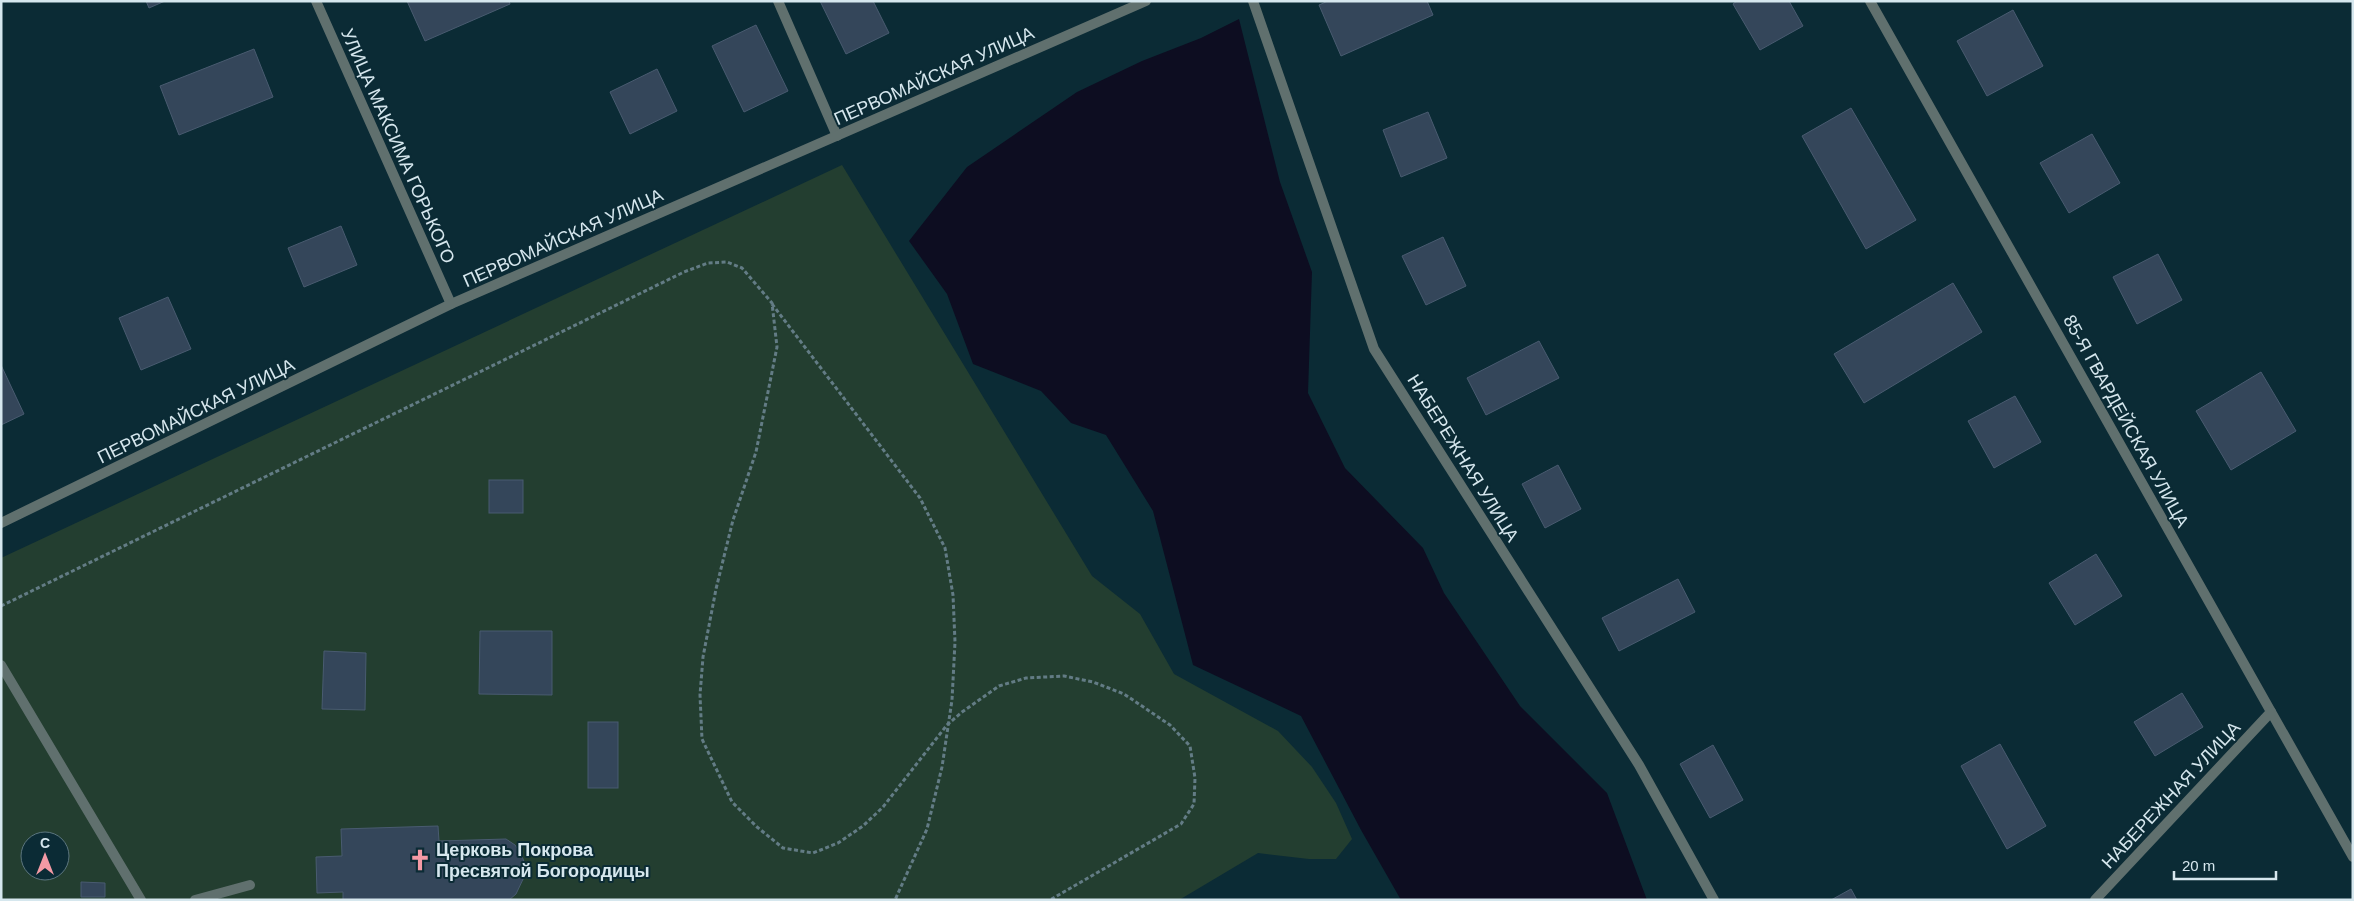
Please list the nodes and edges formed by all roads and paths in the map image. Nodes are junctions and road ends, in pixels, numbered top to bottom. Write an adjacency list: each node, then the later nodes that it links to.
1 (316, 1): 8 (street, УЛИЦА МАКСИМА ГОРЬКОГО)
2 (778, 1): 6 (street)
3 (1146, 1): 6 (street, ПЕРВОМАЙСКАЯ УЛИЦА)
4 (1254, 1): 20 (street, НАБЕРЕЖНАЯ УЛИЦА)
5 (1870, 1): 12 (street, 85-Я ГВАРДЕЙСКАЯ УЛИЦА)
6 (837, 136): 8 (street, ПЕРВОМАЙСКАЯ УЛИЦА)
7 (772, 303): 10 (path); 13 (path); 13 (path)
8 (451, 304): 9 (street, ПЕРВОМАЙСКАЯ УЛИЦА)
9 (1, 523)
10 (1, 606)
11 (1, 665): 16 (street)
12 (2271, 712): 14 (street, 85-Я ГВАРДЕЙСКАЯ УЛИЦА); 21 (street, НАБЕРЕЖНАЯ УЛИЦА)
13 (948, 725): 18 (path); 19 (path)
14 (2353, 857)
15 (250, 885): 17 (street)
16 (141, 900)
17 (195, 900)
18 (895, 900)
19 (1050, 900)
20 (1714, 900)
21 (2095, 900)

